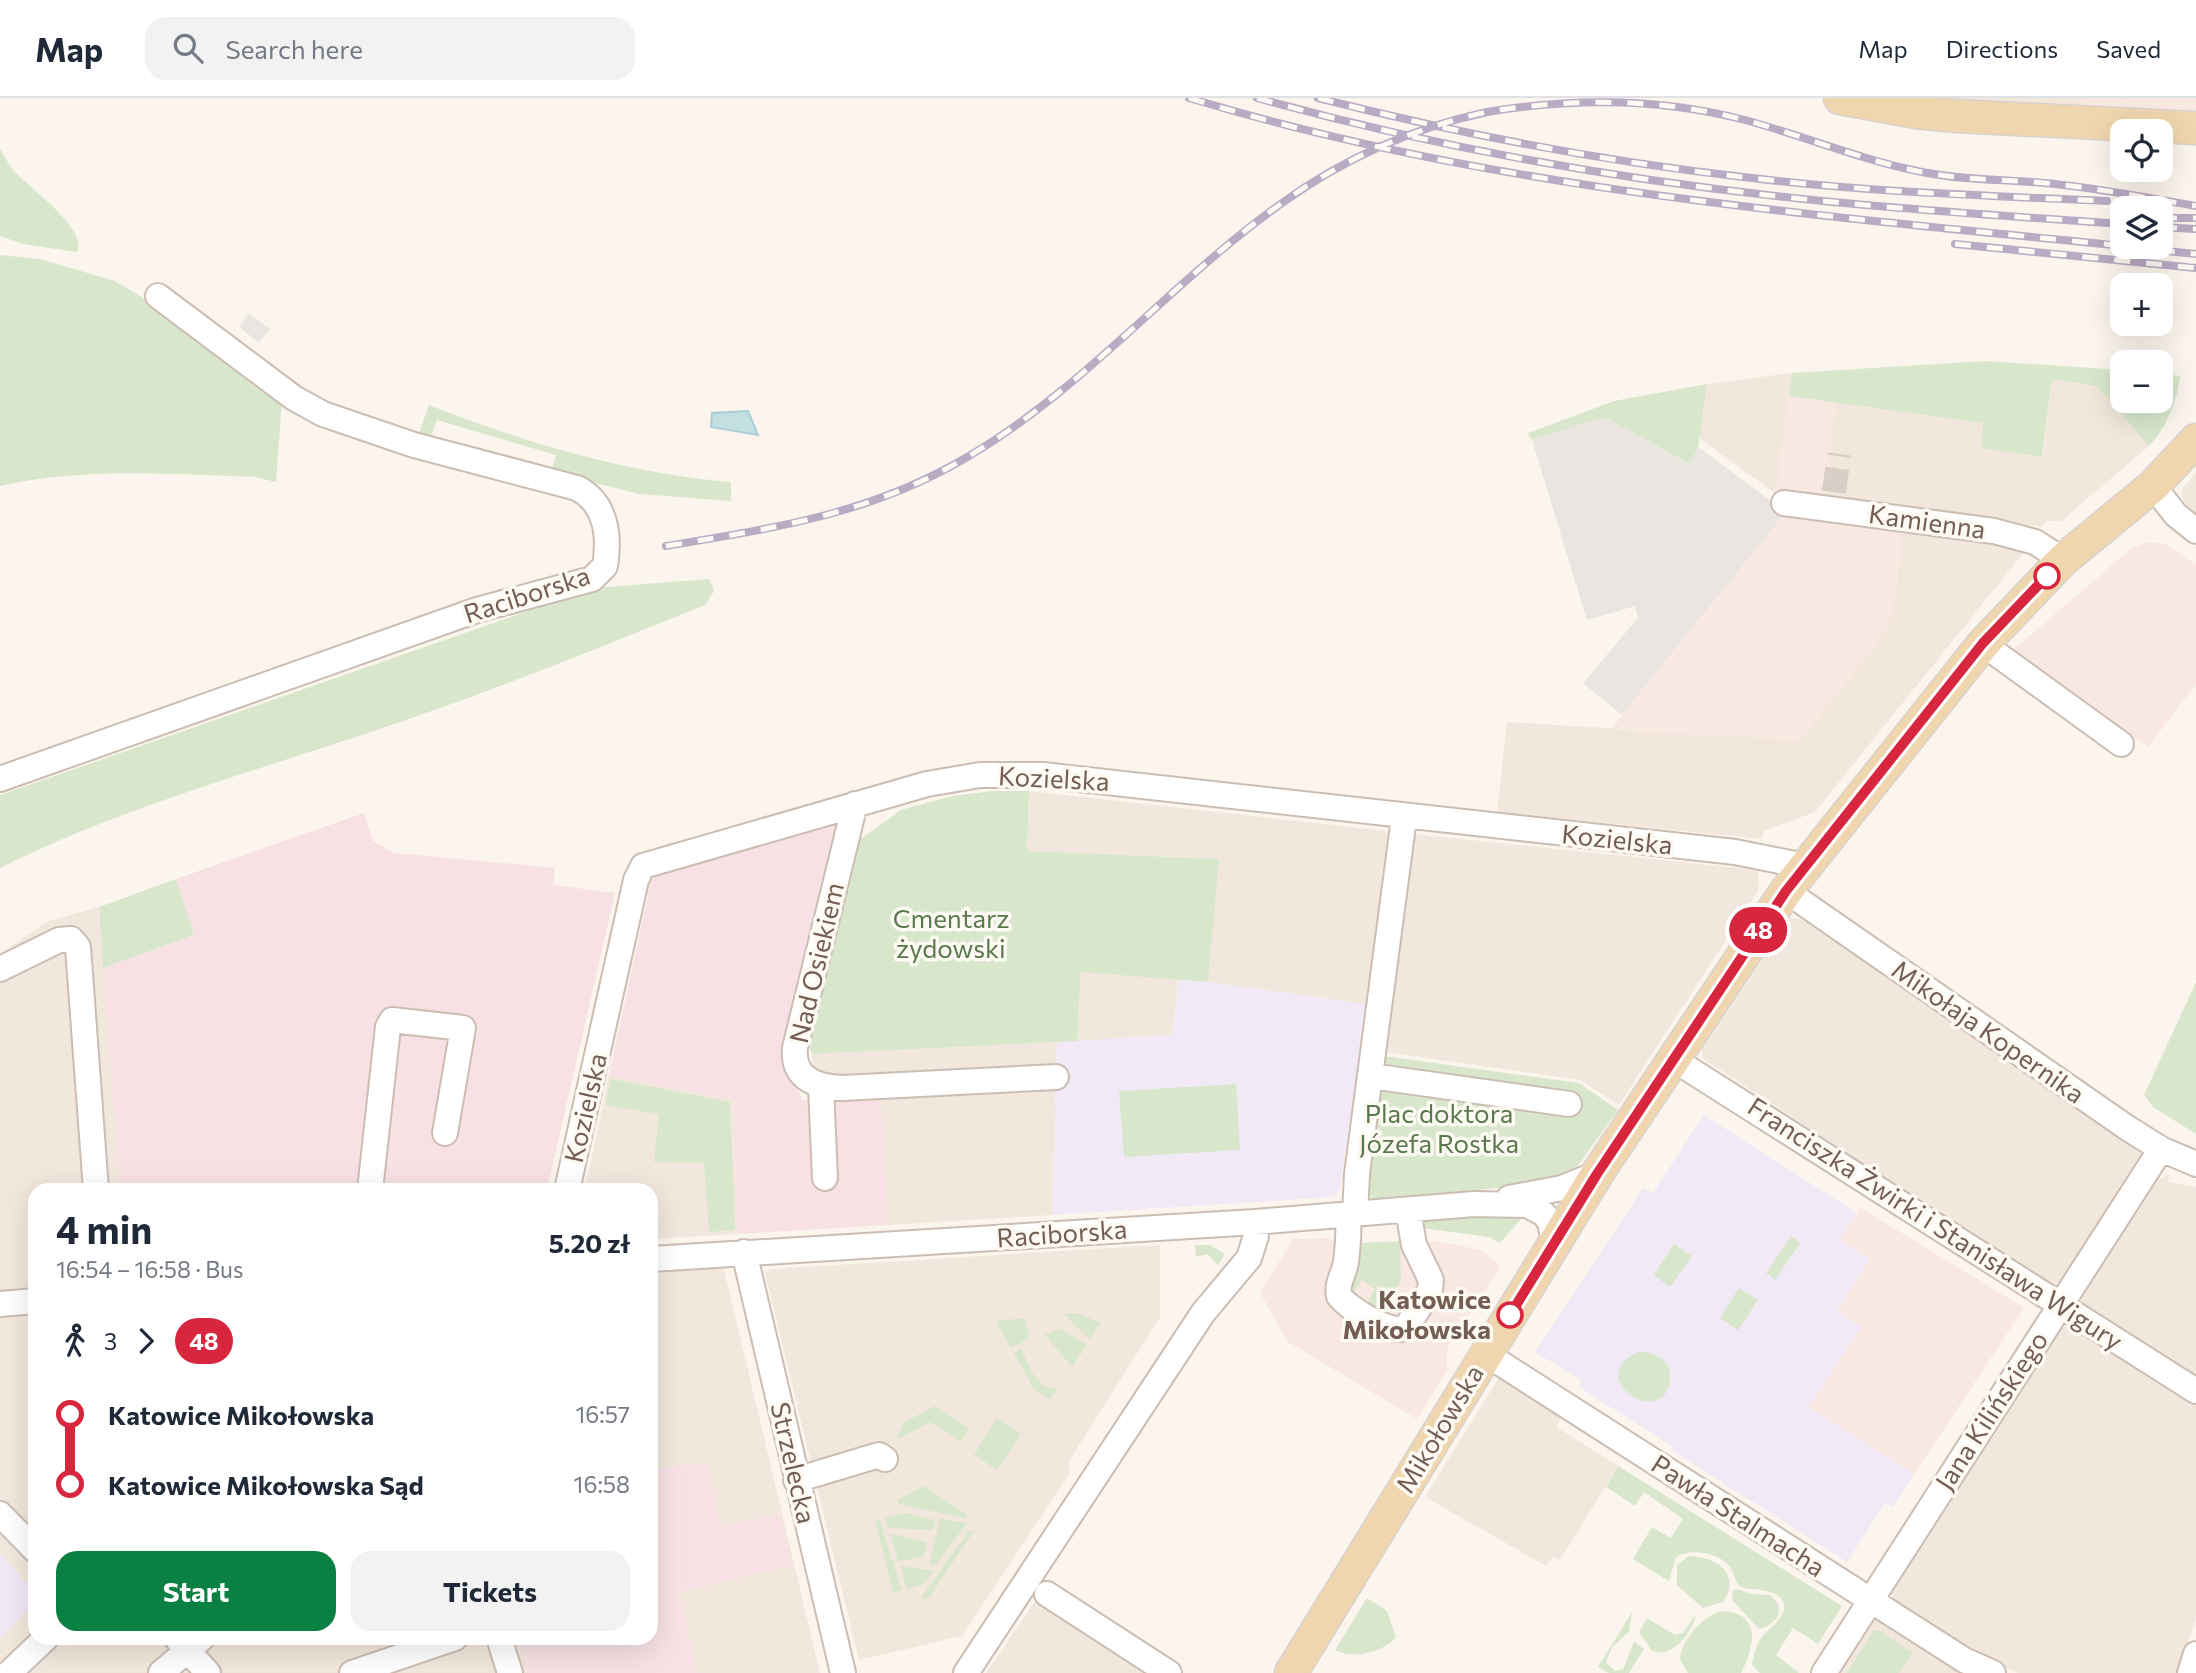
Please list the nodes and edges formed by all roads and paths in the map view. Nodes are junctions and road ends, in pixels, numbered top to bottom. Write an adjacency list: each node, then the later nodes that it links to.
1 (1840, 98): 2 (main road)
2 (1878, 102): 3 (main road)
3 (2196, 128)
4 (158, 296): 12 (street, Raciborska)
5 (2196, 440): 6 (main road, Mikołowska)
6 (2152, 486): 8 (street); 9 (main road, Mikołowska)
7 (1784, 503): 9 (street, Kamienna)
8 (2195, 529)
9 (2063, 560): 10 (main road, Mikołowska)
10 (1983, 643): 11 (street); 15 (main road, Mikołowska)
11 (2121, 744)
12 (0, 779)
13 (855, 804): 14 (street, Kozielska); 21 (street, Nad Osiekiem); 30 (street, Kozielska)
14 (1404, 818): 15 (street, Kozielska); 19 (street)
15 (1805, 866): 16 (main road, Mikołowska)
16 (1786, 891): 18 (main road, Mikołowska); 24 (street, Mikołaja Kopernika)
17 (0, 969): 28 (street)
18 (1673, 1059): 26 (main road, Mikołowska); 40 (street, Franciszka Żwirki i Stanisława Wigury)
19 (1371, 1076): 22 (street); 33 (street)
20 (1055, 1077): 21 (street)
21 (821, 1087): 27 (street)
22 (1570, 1104)
23 (445, 1133): 29 (street)
24 (2161, 1149): 25 (street, Mikołaja Kopernika); 40 (street, Jana Kilińskiego)
25 (2196, 1164)
26 (1597, 1174): 31 (street, Raciborska); 35 (main road, Mikołowska)
27 (825, 1178)
28 (95, 1183)
29 (371, 1183)
30 (569, 1183)
31 (1474, 1204): 32 (street, Raciborska); 35 (street, Raciborska)
32 (1408, 1210): 33 (street, Raciborska); 33 (street)
33 (1352, 1215): 34 (street, Raciborska)
34 (1255, 1222): 36 (street, Raciborska); 61 (street)
35 (1554, 1243): 41 (main road, Mikołowska)
36 (744, 1252): 37 (street, Raciborska); 44 (street, Strzelecka)
37 (658, 1258)
38 (28, 1302): 39 (street)
39 (0, 1304)
40 (2060, 1305): 42 (street, Franciszka Żwirki i Stanisława Wigury); 48 (street, Jana Kilińskiego)
41 (1486, 1354): 48 (street, Pawła Stalmacha); 63 (main road, Mikołowska)
42 (2196, 1391)
43 (885, 1459): 44 (street)
44 (796, 1480): 60 (street, Strzelecka)
45 (0, 1514): 46 (street)
46 (28, 1543)
47 (1047, 1594): 62 (street)
48 (1870, 1600): 64 (street, Jana Kilińskiego); 65 (street, Pawła Stalmacha)
49 (39, 1645): 55 (street)
50 (185, 1645): 56 (street)
51 (190, 1645): 57 (street)
52 (434, 1645): 58 (street)
53 (501, 1645): 59 (street)
54 (2196, 1654): 66 (street)
55 (9, 1673)
56 (162, 1673)
57 (208, 1673)
58 (352, 1673)
59 (510, 1673)
60 (844, 1673)
61 (966, 1673)
62 (1168, 1673)
63 (1291, 1673)
64 (1824, 1673)
65 (1993, 1673)
66 (2190, 1673)

